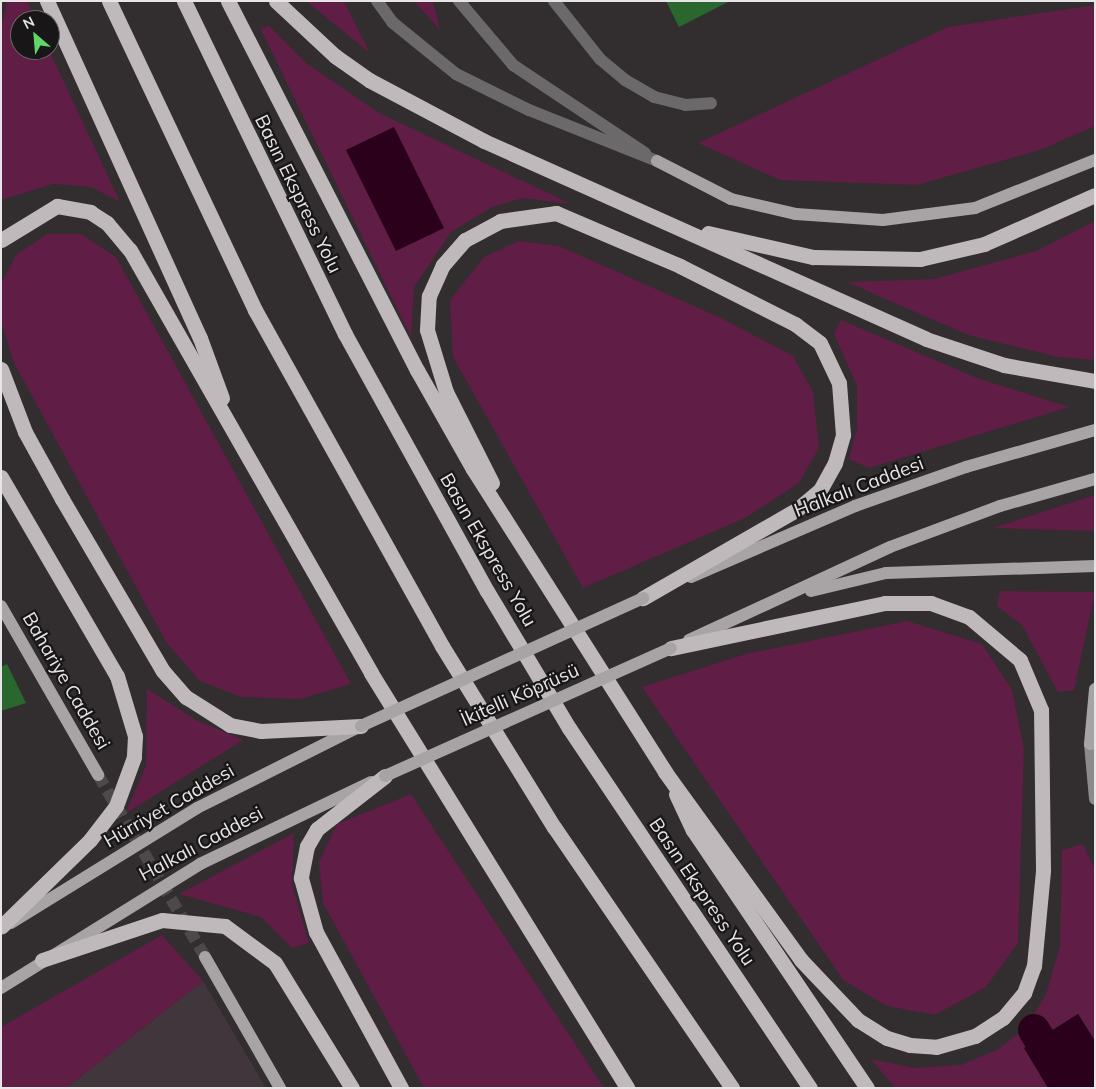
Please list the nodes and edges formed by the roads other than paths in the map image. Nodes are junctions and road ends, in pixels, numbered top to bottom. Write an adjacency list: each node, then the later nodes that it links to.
1 (48, 1): 17 (highway)
2 (109, 1): 44 (highway)
3 (184, 1): 45 (highway, Basın Ekspress Yolu)
4 (228, 1): 21 (highway)
5 (276, 1): 13 (highway)
6 (376, 1): 11 (street)
7 (460, 1): 11 (street)
8 (554, 1): 9 (street)
9 (711, 103)
10 (1095, 160): 11 (main road)
11 (657, 161)
12 (1095, 196): 13 (highway)
13 (658, 219): 16 (highway)
14 (1, 240): 17 (highway)
15 (1, 368): 28 (highway)
16 (1095, 381)
17 (226, 415): 38 (highway)
18 (1095, 430): 24 (main road, Halkalı Caddesi)
19 (1, 477): 34 (highway)
20 (1095, 479): 23 (main road)
21 (517, 531): 24 (highway); 30 (highway)
22 (1095, 566): 23 (main road)
23 (787, 596): 26 (main road)
24 (643, 598): 28 (main road, İkitelli Köprüsü, bridge)
25 (1, 606): 31 (main road, Bahariye Caddesi)
26 (671, 648): 30 (highway); 32 (main road, İkitelli Köprüsü, bridge)
27 (1095, 689): 29 (main road)
28 (361, 726): 34 (main road, Hürriyet Caddesi)
29 (1092, 742): 33 (main road)
30 (665, 772): 46 (highway)
31 (98, 775)
32 (385, 776): 36 (main road, Halkalı Caddesi); 41 (highway)
33 (1095, 799)
34 (1, 928)
35 (205, 957): 39 (main road)
36 (42, 960): 37 (main road, Halkalı Caddesi); 40 (highway)
37 (1, 988)
38 (615, 1066): 42 (highway); 43 (highway)
39 (280, 1088)
40 (352, 1088)
41 (401, 1088)
42 (626, 1088)
43 (633, 1088)
44 (732, 1088)
45 (810, 1088)
46 (867, 1088)

